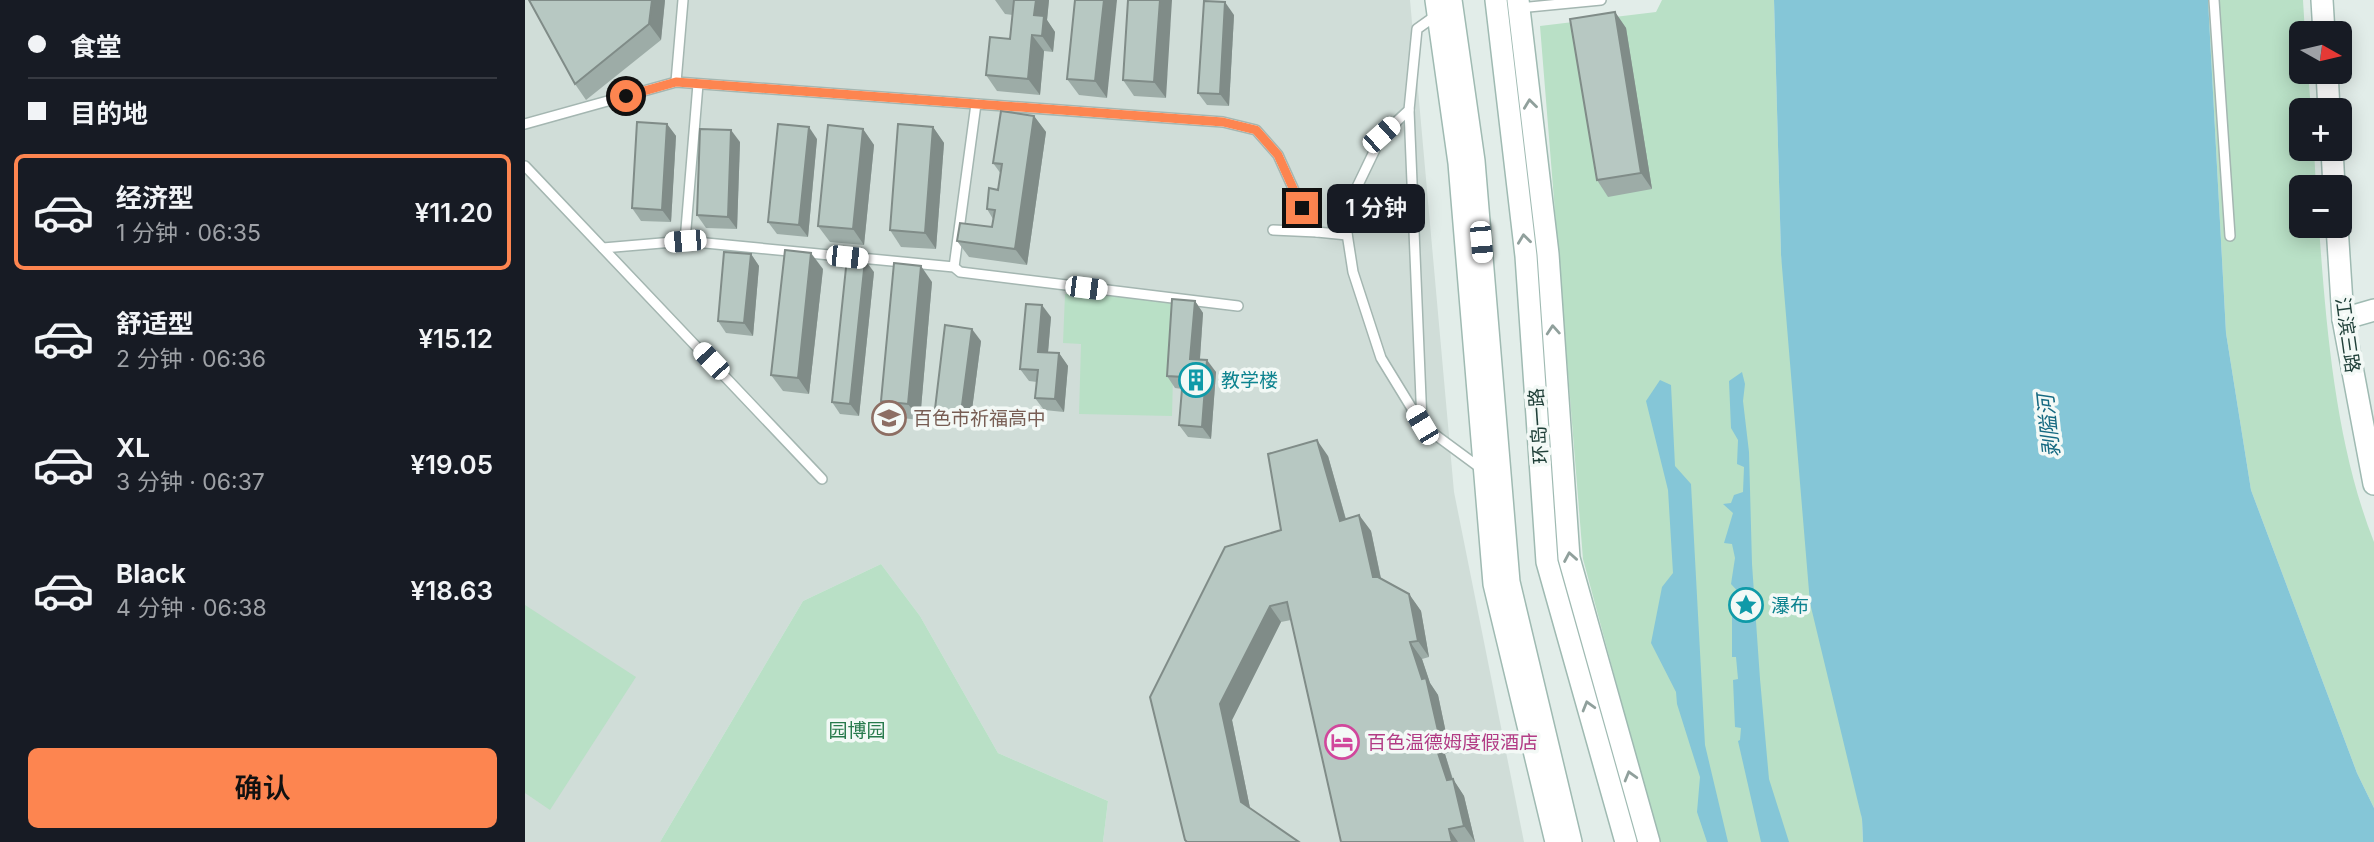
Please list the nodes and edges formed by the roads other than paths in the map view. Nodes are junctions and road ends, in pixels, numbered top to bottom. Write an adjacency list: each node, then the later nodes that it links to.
1 (683, 0): 9 (lane)
2 (1496, 0): 32 (main road, 环岛一路, one-way to 2)
3 (1601, 0): 6 (lane)
4 (2214, 0): 18 (lane)
5 (2322, 0): 8 (main road)
6 (1518, 4): 33 (main road, one-way to 6)
7 (1444, 5): 12 (lane); 27 (main road)
8 (2323, 21)
9 (676, 82): 10 (lane); 13 (lane)
10 (698, 84): 11 (lane); 20 (lane)
11 (976, 104): 16 (lane); 22 (lane)
12 (1409, 110): 17 (lane); 26 (lane)
13 (525, 124)
14 (525, 166): 21 (lane)
15 (1273, 230): 16 (lane)
16 (1317, 232): 17 (lane)
17 (1347, 235): 26 (lane)
18 (2230, 236)
19 (2338, 238): 25 (main road, 江滨三路)
20 (685, 241): 21 (lane); 22 (lane)
21 (603, 248): 28 (lane)
22 (954, 267): 23 (lane)
23 (1238, 306)
24 (2374, 310): 25 (main road)
25 (2343, 318): 29 (main road, 江滨三路)
26 (1422, 425): 27 (lane)
27 (1493, 477): 30 (main road); 31 (main road)
28 (822, 479)
29 (2374, 484)
30 (1556, 842)
31 (1571, 842)
32 (1626, 842)
33 (1649, 842)

